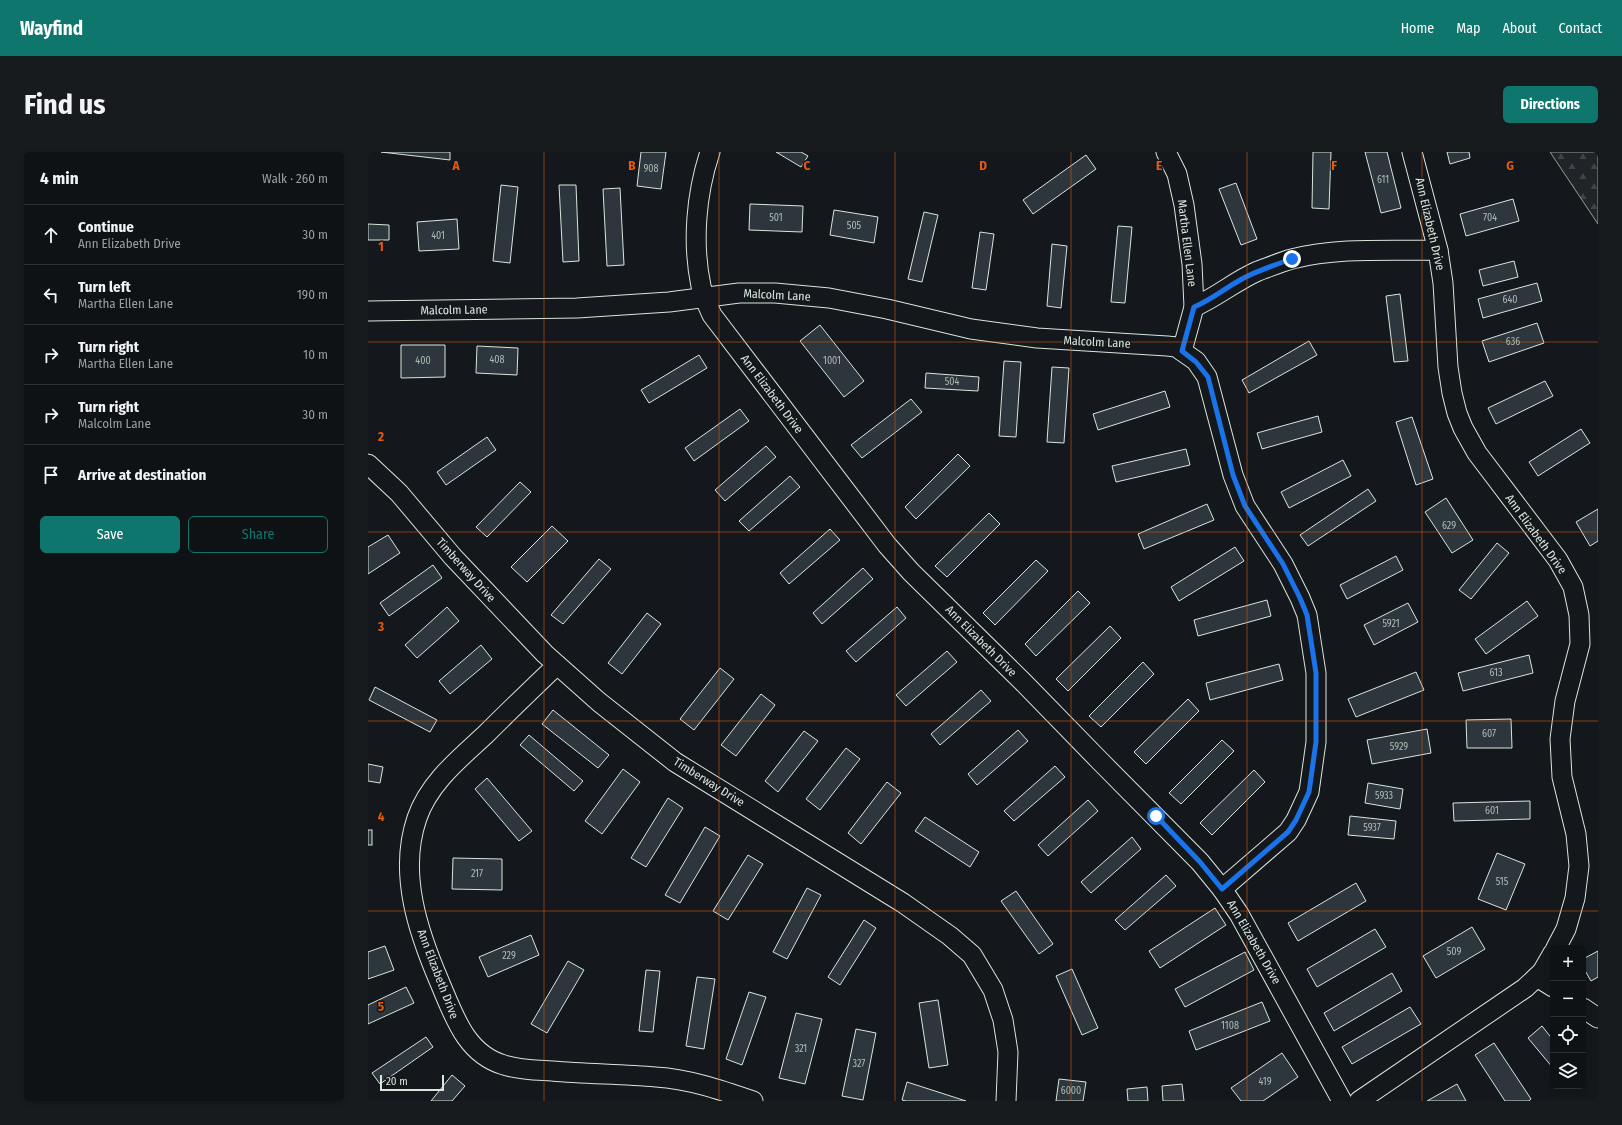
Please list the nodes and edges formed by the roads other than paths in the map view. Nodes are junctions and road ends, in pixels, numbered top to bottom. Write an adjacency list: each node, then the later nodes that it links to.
1 (710, 152): 5 (street, Ann Elizabeth Drive)
2 (1166, 152): 6 (street, Martha Ellen Lane)
3 (1412, 152): 4 (street, Ann Elizabeth Drive)
4 (1438, 250): 6 (street); 12 (street, Ann Elizabeth Drive)
5 (704, 297): 7 (street, Malcolm Lane); 8 (street, Malcolm Lane); 11 (street, Ann Elizabeth Drive)
6 (1194, 307): 8 (street, Martha Ellen Lane)
7 (368, 311)
8 (1182, 351): 11 (street)
9 (371, 472): 10 (street, Timberway Drive)
10 (557, 665): 18 (street, Ann Elizabeth Drive); 19 (street, Timberway Drive)
11 (1222, 889): 20 (street, Ann Elizabeth Drive)
12 (1558, 945)
13 (1550, 958): 14 (street)
14 (1537, 977): 15 (street); 21 (street)
15 (1550, 985)
16 (1586, 1010): 17 (street)
17 (1598, 1018)
18 (753, 1101)
19 (1006, 1101)
20 (1342, 1101)
21 (1359, 1101)

